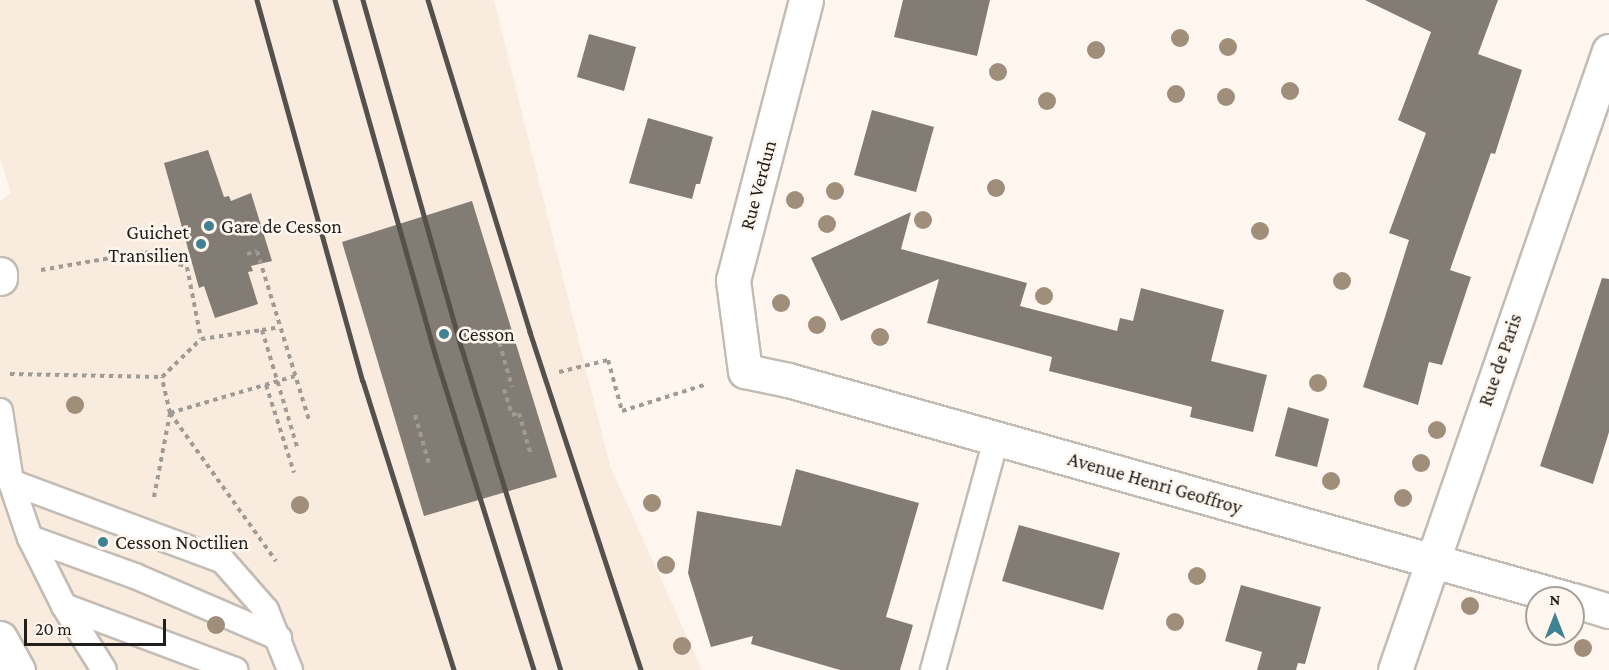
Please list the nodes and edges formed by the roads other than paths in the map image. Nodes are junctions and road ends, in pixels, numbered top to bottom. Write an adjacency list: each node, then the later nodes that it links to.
1 (806, 0): 3 (street, Rue Verdun)
2 (1609, 51): 8 (street, Rue de Paris)
3 (745, 372): 5 (street, Avenue Henri Geoffroy)
4 (0, 411): 6 (lane)
5 (996, 439): 8 (street, Avenue Henri Geoffroy); 19 (lane)
6 (11, 482): 7 (lane); 14 (lane)
7 (30, 538): 11 (lane); 14 (lane)
8 (1432, 561): 9 (street, Avenue Henri Geoffroy); 20 (street, Rue de Paris)
9 (1525, 587)
10 (1585, 603): 12 (street)
11 (64, 606): 16 (lane); 17 (lane)
12 (1609, 610)
13 (0, 638): 15 (street)
14 (279, 638): 18 (lane)
15 (18, 670)
16 (104, 670)
17 (235, 670)
18 (290, 670)
19 (933, 670)
20 (1395, 670)

